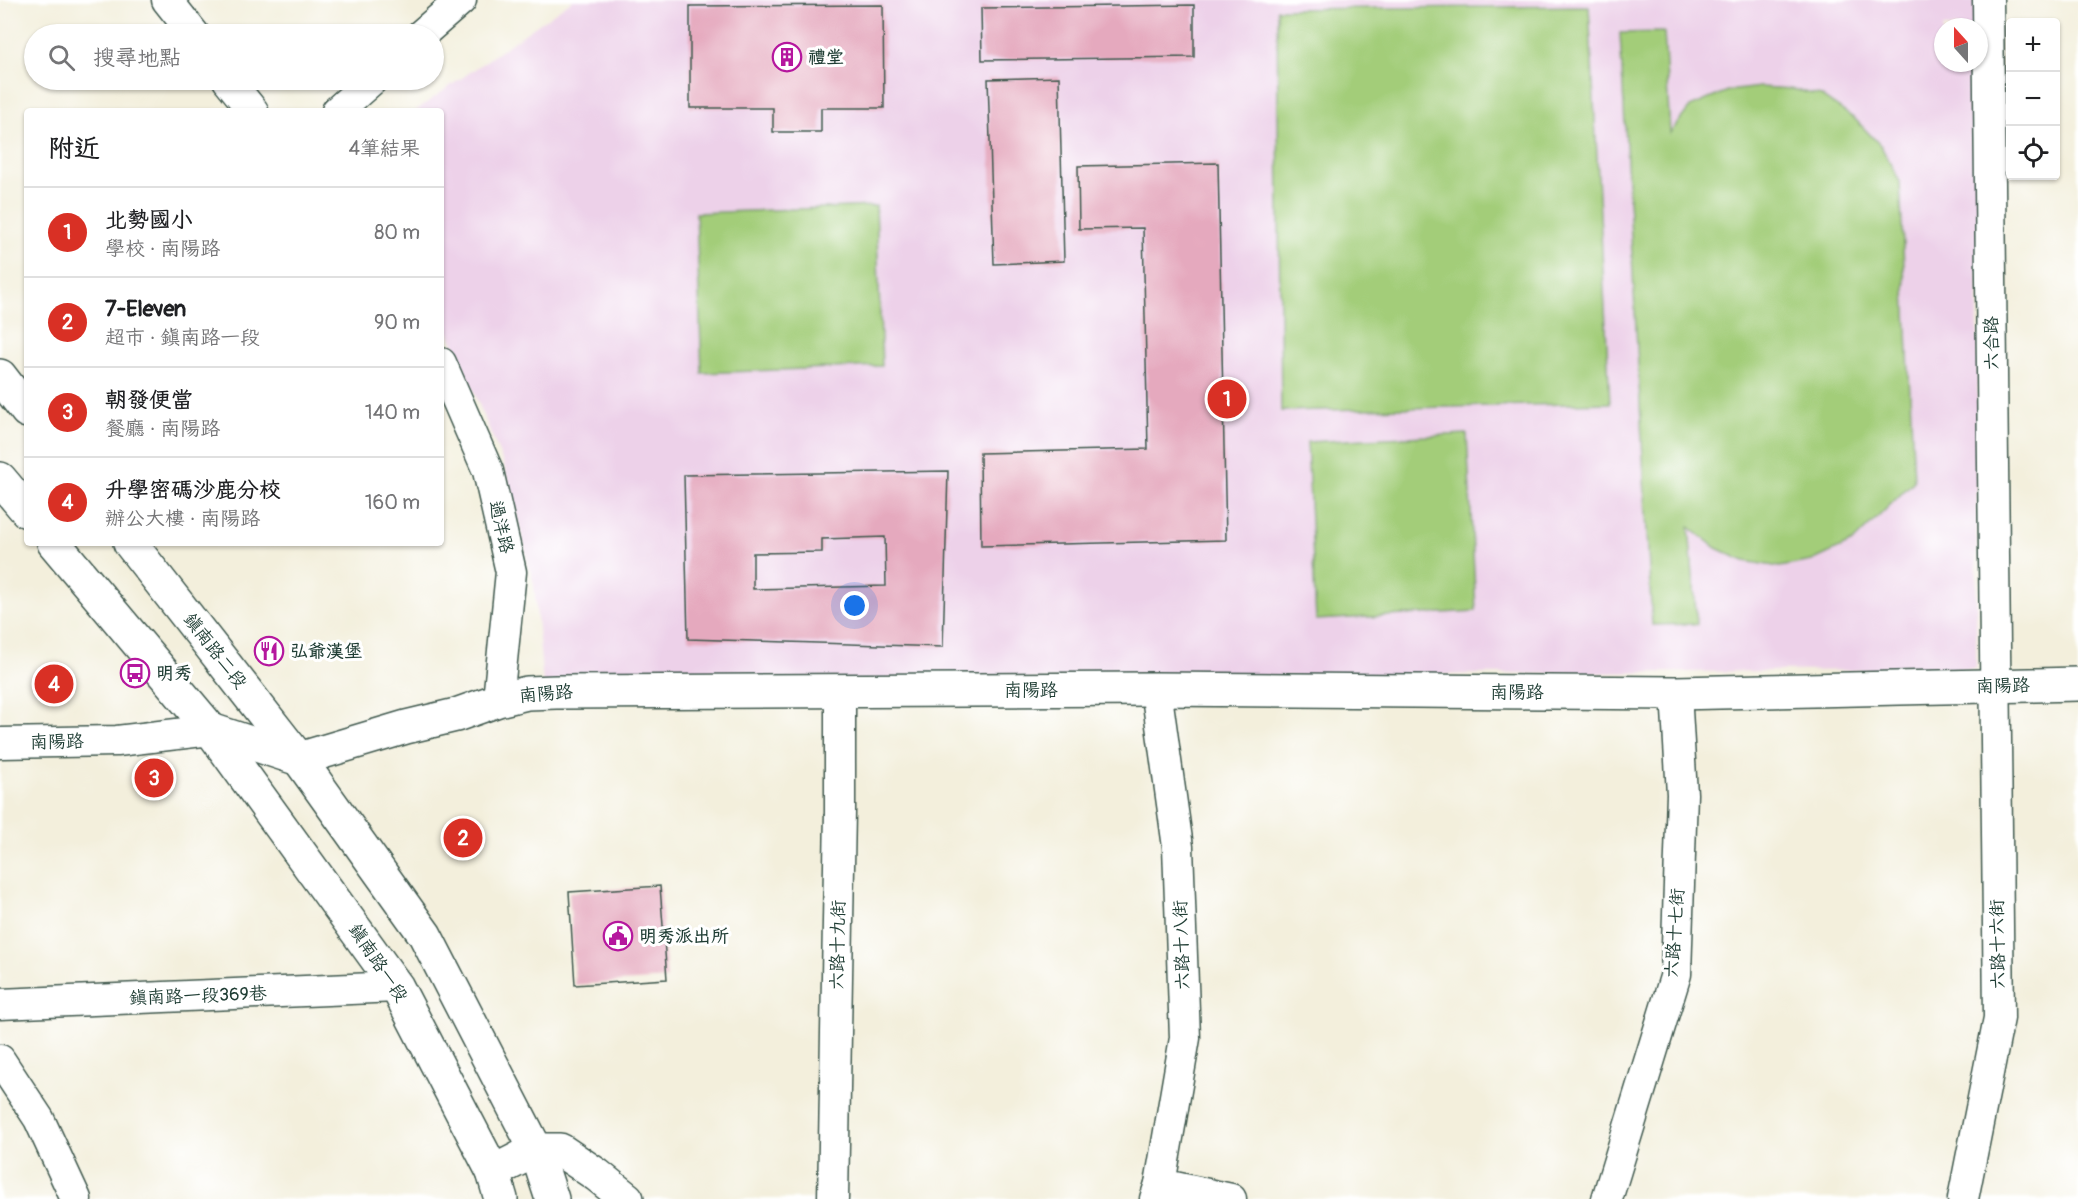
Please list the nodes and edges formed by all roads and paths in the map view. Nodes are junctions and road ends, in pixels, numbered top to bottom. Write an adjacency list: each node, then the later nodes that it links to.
1 (167, 0): 4 (street)
2 (461, 0): 5 (street)
3 (1988, 0): 18 (street, 六合路)
4 (186, 24)
5 (433, 24)
6 (236, 90): 8 (street)
7 (361, 90): 9 (street)
8 (251, 108)
9 (340, 108)
10 (444, 370): 22 (street, 過洋路)
11 (0, 376): 12 (street)
12 (24, 407)
13 (0, 479): 14 (street)
14 (24, 507)
15 (57, 546): 23 (street)
16 (132, 546): 25 (street, 鎮南路二段)
17 (2078, 684): 18 (street, 南陽路)
18 (1996, 685): 21 (street, 南陽路); 38 (street, 六路十六街)
19 (1156, 689): 20 (street, 南陽路); 21 (street, 南陽路); 31 (street, 六路十八街)
20 (840, 691): 22 (street, 南陽路); 35 (street, 六路十九街)
21 (1676, 693): 37 (street, 六路十七街)
22 (498, 700): 25 (street, 南陽路)
23 (211, 730): 24 (street, 南陽路); 25 (street, 南陽路); 26 (street, 鎮南路一段)
24 (0, 742)
25 (299, 759): 29 (street)
26 (397, 987): 27 (street, 鎮南路一段369巷); 30 (street, 鎮南路一段)
27 (0, 1004)
28 (0, 1060): 32 (street)
29 (536, 1149): 30 (street, 鎮南路一段); 33 (street); 34 (street)
30 (497, 1186)
31 (1157, 1192): 36 (street)
32 (76, 1199)
33 (552, 1199)
34 (627, 1199)
35 (833, 1199)
36 (1230, 1199)
37 (1608, 1199)
38 (1963, 1199)

